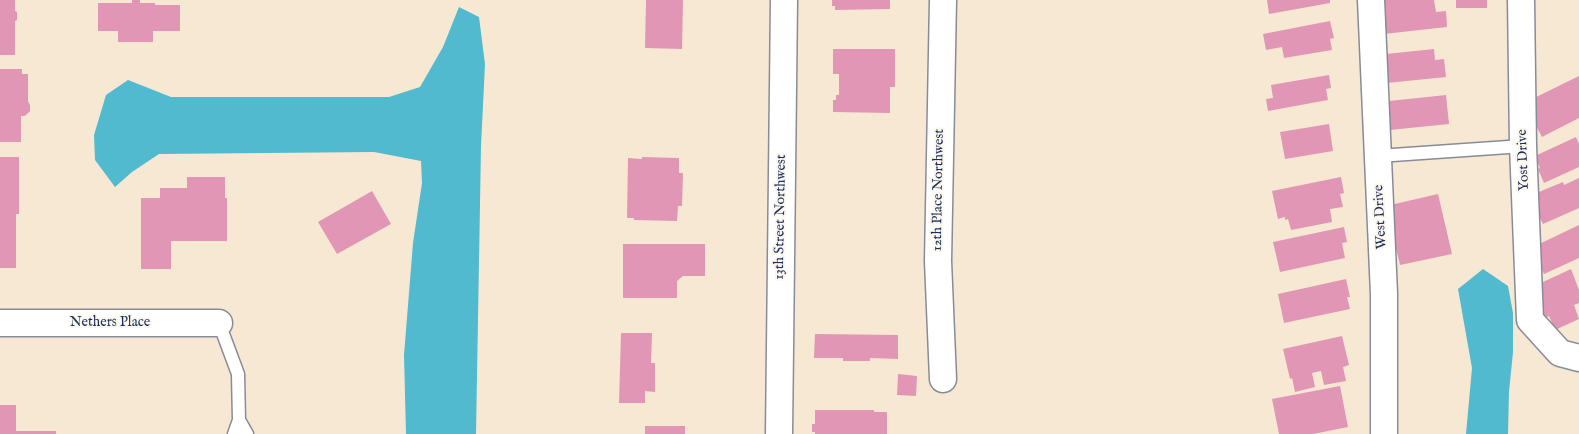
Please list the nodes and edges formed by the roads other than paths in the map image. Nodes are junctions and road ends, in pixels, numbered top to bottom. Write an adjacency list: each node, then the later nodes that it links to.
1 (784, 0): 14 (street, 13th Street Northwest)
2 (943, 0): 10 (street, 12th Place Northwest)
3 (1371, 0): 6 (street, West Drive)
4 (1521, 0): 5 (street, Yost Drive)
5 (1523, 146): 6 (lane); 9 (street, Yost Drive)
6 (1378, 156): 15 (street, West Drive)
7 (219, 322): 8 (street, Nethers Place); 11 (lane)
8 (0, 323)
9 (1579, 358)
10 (944, 379)
11 (239, 420): 12 (lane); 13 (lane)
12 (234, 434)
13 (247, 434)
14 (779, 434)
15 (1384, 434)

